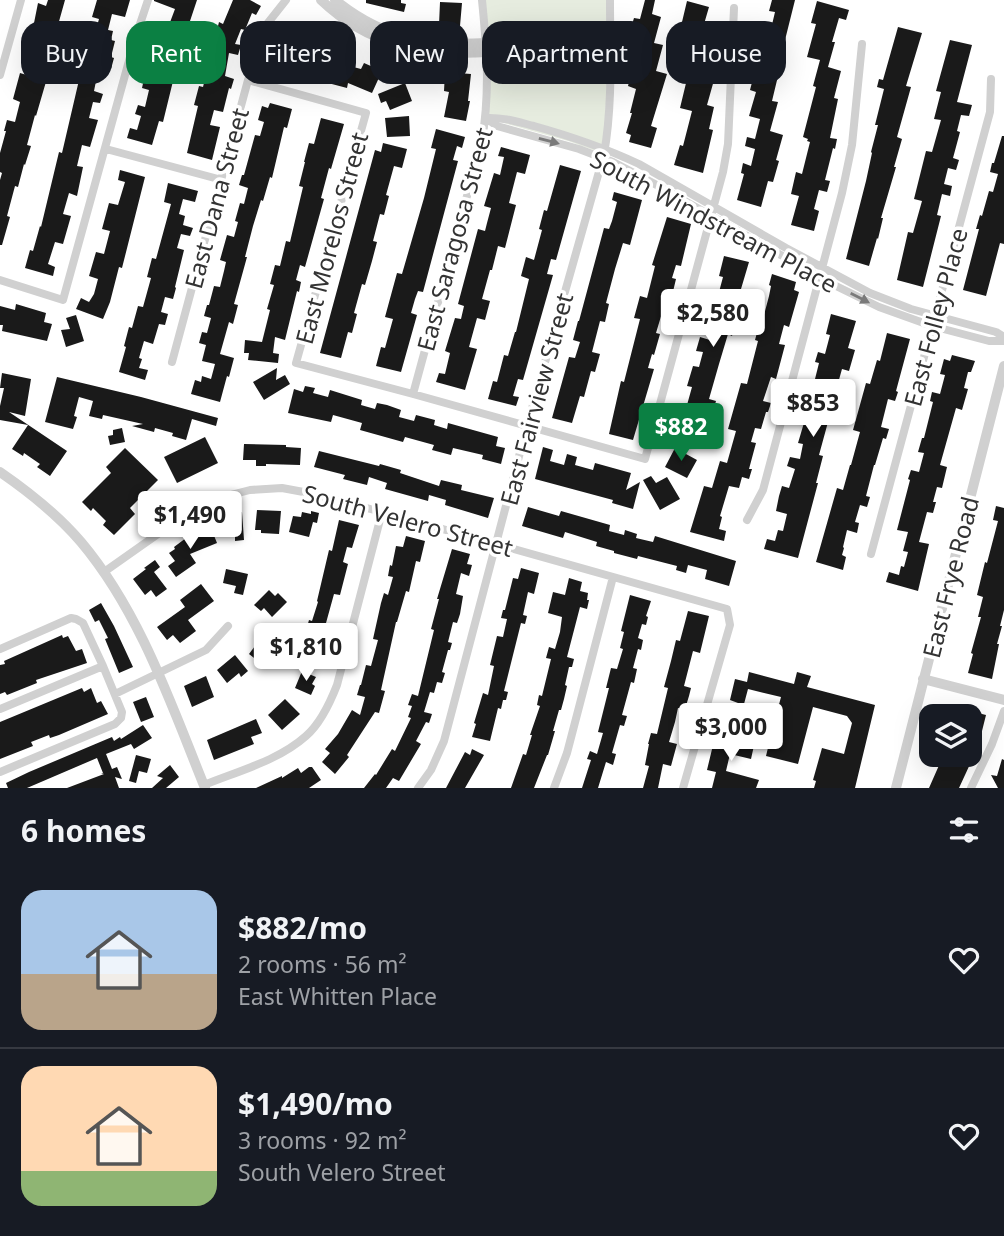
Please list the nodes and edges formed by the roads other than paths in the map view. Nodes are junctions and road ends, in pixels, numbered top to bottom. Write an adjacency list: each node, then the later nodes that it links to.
1 (21, 0): 14 (street)
2 (148, 0): 20 (street)
3 (286, 0): 10 (street, East Dana Street)
4 (321, 0): 9 (street)
5 (335, 0): 9 (street)
6 (482, 0): 11 (street, East Saragosa Street)
7 (610, 0): 21 (street, East Fairview Street)
8 (734, 8): 23 (street)
9 (346, 9): 13 (street)
10 (269, 21)
11 (484, 21)
12 (862, 44): 24 (street)
13 (482, 48)
14 (0, 75)
15 (990, 79): 26 (street, East Folley Place)
16 (247, 84): 22 (street, East Dana Street)
17 (262, 84): 31 (street, East Morelos Street)
18 (488, 84): 19 (street, East Saragosa Street)
19 (486, 118): 21 (street, South Windstream Place); 31 (street, East Saragosa Street)
20 (106, 149): 22 (street); 25 (street)
21 (604, 153): 23 (street, South Windstream Place); 32 (street, East Fairview Street)
22 (222, 180): 29 (street, East Dana Street)
23 (713, 211): 24 (street, South Windstream Place); 32 (street)
24 (821, 272): 26 (street, South Windstream Place); 27 (street, South Windstream Place, one-way to 27); 35 (street)
25 (0, 280)
26 (935, 316): 27 (street, East Folley Place); 28 (street, South Windstream Place)
27 (932, 326): 28 (street, South Windstream Place); 37 (street, East Folley Place)
28 (1004, 339)
29 (172, 362)
30 (1004, 366): 44 (street, East Frye Road)
31 (413, 394): 32 (street)
32 (527, 426): 36 (street, East Fairview Street)
33 (0, 472): 38 (street)
34 (382, 512): 36 (street, South Velero Street); 38 (street, South Velero Street); 50 (street)
35 (747, 520)
36 (497, 544): 39 (street, South Velero Street); 51 (street, East Fairview Street)
37 (871, 554)
38 (104, 572): 43 (street)
39 (613, 577): 52 (street); 53 (street, South Velero Street)
40 (228, 626): 43 (street)
41 (0, 649): 42 (street)
42 (103, 666): 45 (street); 47 (street)
43 (158, 675): 45 (street); 50 (street)
44 (923, 679): 46 (street); 54 (street, East Frye Road)
45 (115, 694): 49 (street)
46 (1004, 700)
47 (0, 709)
48 (1004, 712): 55 (street)
49 (0, 772)
50 (204, 786)
51 (418, 788)
52 (554, 788)
53 (683, 788)
54 (896, 788)
55 (971, 788)

